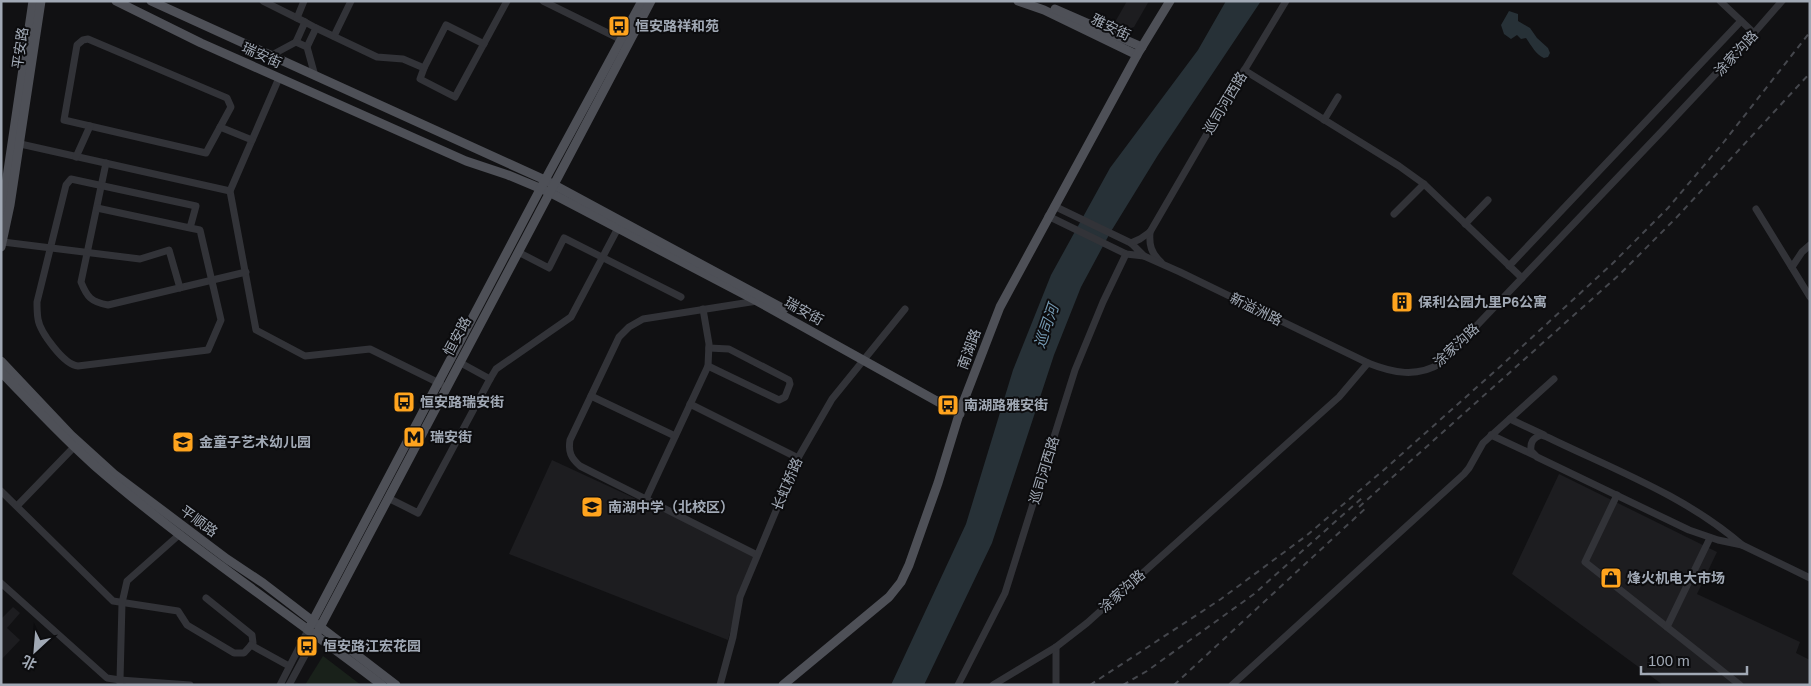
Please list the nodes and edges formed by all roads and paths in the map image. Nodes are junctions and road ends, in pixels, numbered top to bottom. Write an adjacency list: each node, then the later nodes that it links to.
1 (33, 1): 39 (main road, 平安路)
2 (41, 1): 39 (main road, 平安路)
3 (116, 1): 33 (main road, 瑞安街)
4 (151, 1): 29 (main road, 瑞安街)
5 (263, 1): 18 (street)
6 (304, 1): 18 (street)
7 (350, 1): 23 (street)
8 (507, 1): 26 (street)
9 (542, 1): 25 (street)
10 (642, 1): 25 (main road, 恒安路)
11 (651, 1): 25 (main road, 恒安路)
12 (1018, 1): 17 (main road, 雅安街)
13 (1170, 1): 28 (main road, 南湖路)
14 (1286, 1): 31 (street, 巡司河西路)
15 (1720, 1): 19 (street)
16 (1782, 1): 22 (street, 涂家沟路)
17 (1032, 2): 28 (main road, 雅安街)
18 (297, 18): 20 (street)
19 (1741, 21): 22 (street); 67 (street)
20 (305, 22): 21 (street); 24 (street)
21 (316, 28): 23 (street); 27 (street)
22 (1754, 33): 70 (street, 涂家沟路)
23 (334, 36): 30 (street)
24 (296, 42): 27 (street); 29 (street)
25 (625, 42): 44 (main road, 恒安路)
26 (484, 44): 30 (street); 30 (street)
27 (307, 47): 32 (street)
28 (1139, 51): 47 (main road, 南湖路)
29 (270, 56): 32 (main road, 瑞安街)
30 (424, 68)
31 (1244, 70): 35 (street); 56 (street, 巡司河西路)
32 (316, 76): 44 (main road, 瑞安街)
33 (279, 78): 38 (street); 44 (main road, 瑞安街)
34 (1338, 97): 35 (street)
35 (1324, 120): 42 (street)
36 (90, 126): 37 (street); 37 (street); 40 (street)
37 (220, 127): 38 (street)
38 (252, 140): 45 (street)
39 (16, 143): 40 (street); 52 (main road, 平安路); 58 (main road, 平安路)
40 (76, 157): 41 (street)
41 (106, 163): 43 (street); 45 (street)
42 (1424, 184): 50 (street); 53 (street)
43 (101, 186): 48 (street); 54 (street); 60 (street)
44 (547, 186): 55 (main road, 瑞安街); 61 (main road, 恒安路); 79 (main road, 瑞安街); 87 (main road, 恒安路)
45 (230, 191): 69 (street)
46 (1488, 200): 53 (street)
47 (1054, 206): 51 (main road, 南湖路); 57 (street)
48 (96, 208): 54 (street); 62 (street)
49 (1756, 209): 68 (street)
50 (1394, 214)
51 (1048, 216): 63 (street); 90 (main road, 南湖路)
52 (1, 218)
53 (1465, 224): 67 (street)
54 (190, 228): 71 (street)
55 (618, 228): 65 (street); 75 (main road, 瑞安街)
56 (1150, 232): 57 (street); 66 (street)
57 (1130, 243): 64 (street)
58 (2, 244): 60 (street)
59 (1810, 245): 68 (street)
60 (50, 248): 62 (street); 71 (street)
61 (518, 252): 65 (street); 81 (main road, 恒安路)
62 (87, 253): 72 (street); 72 (street)
63 (1126, 254): 64 (street); 124 (street, 巡司河西路)
64 (1144, 256): 66 (street, 新溢洲路)
65 (602, 257): 73 (street); 85 (street)
66 (1164, 265): 82 (street, 新溢洲路)
67 (1509, 266): 70 (street)
68 (1792, 267): 74 (street)
69 (246, 272): 71 (street); 87 (street)
70 (1522, 278): 82 (street, 涂家沟路)
71 (212, 280): 72 (street)
72 (180, 288)
73 (681, 297)
74 (1810, 297)
75 (757, 301): 76 (street); 79 (main road, 瑞安街)
76 (703, 309): 78 (street); 88 (street)
77 (905, 309): 79 (street, 长虹桥路)
78 (709, 348): 83 (street); 83 (street)
79 (865, 357): 90 (main road, 瑞安街); 97 (street, 长虹桥路)
80 (1, 361): 112 (main road, 平顺路)
81 (459, 362): 85 (street); 87 (main road, 恒安路)
82 (1368, 363): 114 (street, 涂家沟路)
83 (708, 366): 89 (street)
84 (1, 372): 95 (main road, 平顺路)
85 (490, 379): 100 (street)
86 (1554, 379): 91 (street)
87 (442, 385): 100 (main road, 恒安路); 112 (main road, 恒安路)
88 (591, 396): 93 (street); 101 (street)
89 (690, 404): 93 (street); 97 (street)
90 (961, 411): 123 (main road, 南湖路)
91 (1510, 419): 92 (street); 94 (street)
92 (1491, 435): 96 (street); 127 (street)
93 (675, 436): 101 (street)
94 (1547, 437): 96 (street); 105 (street)
95 (74, 447): 102 (street); 103 (main road, 平顺路)
96 (1536, 457): 99 (street)
97 (798, 458): 106 (street, 长虹桥路)
98 (1, 491): 102 (street)
99 (1617, 495): 104 (street); 111 (street)
100 (388, 498): 112 (main road, 恒安路)
101 (646, 499): 106 (street)
102 (17, 506): 110 (street)
103 (180, 534): 110 (street); 112 (main road, 平顺路)
104 (1710, 538): 105 (street); 111 (street)
105 (1742, 545): 107 (street)
106 (757, 555): 122 (street, 长虹桥路)
107 (1810, 578)
108 (1, 583): 116 (street)
109 (206, 598): 113 (street)
110 (122, 603): 113 (street); 116 (street)
111 (1667, 627): 128 (street)
112 (314, 629): 115 (street, 恒安路); 119 (street, 恒安路); 120 (main road, 平顺路); 121 (main road, 平顺路)
113 (251, 645): 115 (street)
114 (1056, 647): 125 (street, 涂家沟路); 126 (street)
115 (289, 666): 118 (street, 恒安路)
116 (120, 682): 117 (street)
117 (190, 685)
118 (280, 685)
119 (289, 685)
120 (382, 685)
121 (396, 685)
122 (720, 685)
123 (783, 685)
124 (958, 685)
125 (993, 685)
126 (1056, 685)
127 (1232, 685)
128 (1740, 685)

